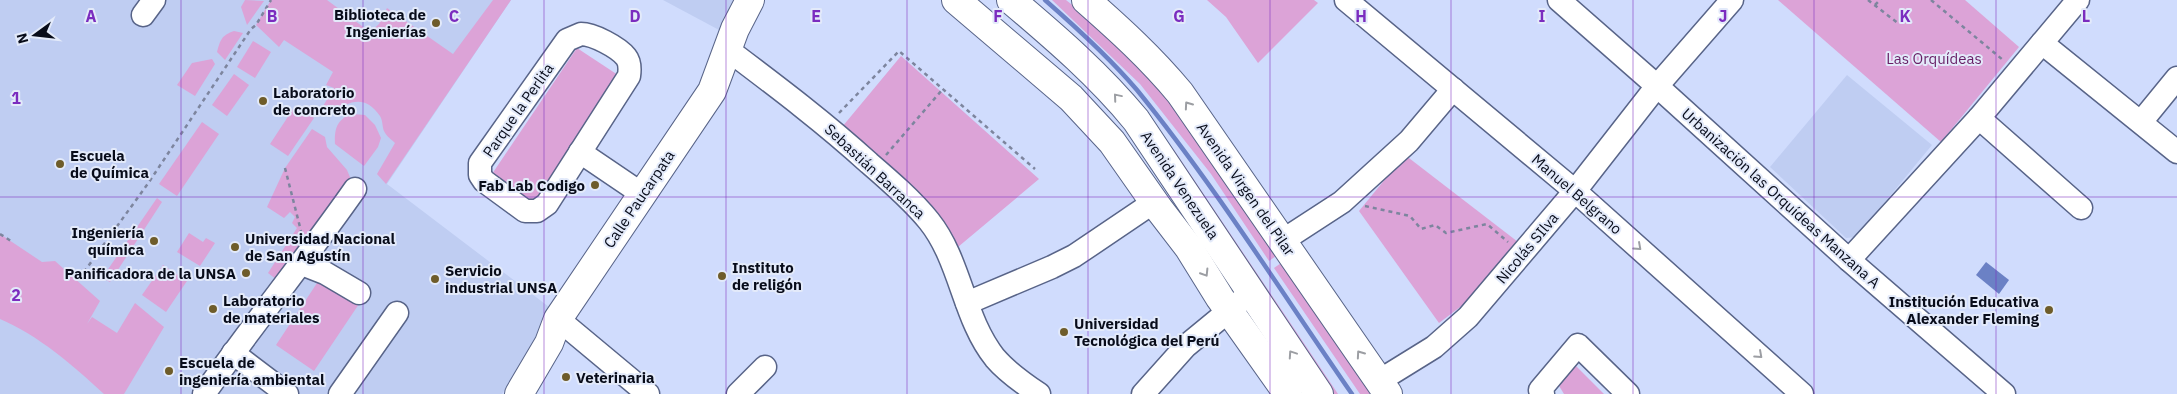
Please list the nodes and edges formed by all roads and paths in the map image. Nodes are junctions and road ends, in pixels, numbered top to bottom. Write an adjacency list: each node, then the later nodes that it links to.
1 (270, 0): 44 (path)
2 (750, 0): 17 (main road, Calle Paucarpata)
3 (956, 0): 34 (main road, Avenida Venezuela)
4 (983, 0): 40 (main road, Avenida Venezuela)
5 (1011, 0): 46 (main road, Avenida Venezuela, one-way to 5)
6 (1086, 0): 39 (main road, Avenida Virgen del Pilar, one-way to 6)
7 (1346, 0): 21 (street, Manuel Belgrano)
8 (1560, 0): 20 (street, Urbanización las Orquídeas Manzana A)
9 (1732, 0): 20 (street, Nicolás SIlva)
10 (1868, 0): 14 (path)
11 (1880, 0): 14 (path)
12 (1931, 0): 18 (path)
13 (2078, 0): 16 (street)
14 (1875, 6): 15 (path)
15 (1899, 24)
16 (2042, 43): 18 (street); 24 (street)
17 (727, 49): 25 (street, Sebastián Barranca); 33 (main road, Calle Paucarpata)
18 (2017, 72): 23 (street)
19 (2177, 78): 24 (street)
20 (1657, 86): 32 (street, Nicolás SIlva); 42 (street, Urbanización las Orquídeas Manzana A)
21 (1453, 89): 32 (street, Manuel Belgrano); 35 (street)
22 (942, 90): 25 (path); 29 (path); 30 (path)
23 (1978, 118): 36 (street); 42 (street)
24 (2141, 122): 27 (street)
25 (827, 125): 29 (street, Sebastián Barranca)
26 (580, 152): 26 (street, Parque la Perlita); 33 (street)
27 (2177, 152)
28 (285, 168): 43 (path)
29 (875, 168): 47 (street, Sebastián Barranca)
30 (1035, 169)
31 (355, 189): 43 (street)
32 (1575, 191): 41 (street, Nicolás SIlva); 66 (street, Manuel Belgrano, one-way to 66)
33 (642, 194): 50 (main road, Calle Paucarpata)
34 (1154, 202): 40 (main road, Avenida Venezuela); 47 (street)
35 (1342, 202): 39 (street); 41 (path)
36 (2081, 208)
37 (0, 234): 38 (path)
38 (11, 241)
39 (1282, 241): 53 (main road, Avenida Virgen del Pilar, one-way to 39)
40 (1189, 248): 48 (main road, Avenida Venezuela, one-way to 48)
41 (1521, 253): 53 (street, Nicolás SIlva)
42 (1849, 260): 67 (street, Urbanización las Orquídeas Manzana A)
43 (305, 261): 45 (street); 51 (street)
44 (84, 272)
45 (359, 293)
46 (1251, 293): 48 (street); 63 (main road, Avenida Venezuela, one-way to 46)
47 (967, 303): 54 (street, Sebastián Barranca)
48 (1228, 310): 61 (street); 62 (main road, Avenida Venezuela)
49 (397, 313): 57 (street)
50 (558, 319): 58 (main road, Calle Paucarpata); 59 (street)
51 (233, 353): 55 (street); 56 (street)
52 (765, 367): 60 (street)
53 (1384, 388)
54 (1028, 391)
55 (204, 394)
56 (288, 394)
57 (340, 394)
58 (519, 394)
59 (648, 394)
60 (738, 394)
61 (1143, 394)
62 (1288, 394)
63 (1320, 394)
64 (1543, 394): 65 (street)
65 (1628, 394)
66 (1802, 394)
67 (2004, 394)

